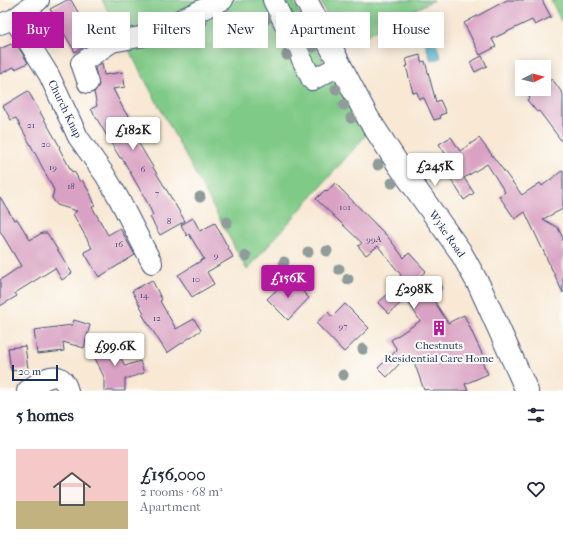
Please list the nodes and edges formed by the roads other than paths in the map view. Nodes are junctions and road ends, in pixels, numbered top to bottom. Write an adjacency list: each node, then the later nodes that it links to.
1 (39, 0): 5 (street, Church Knap)
2 (223, 0): 7 (street)
3 (272, 0): 6 (street)
4 (306, 0): 6 (main road, Wyke Road)
5 (7, 21): 8 (street, Church Knap)
6 (339, 66): 11 (main road, Wyke Road)
7 (88, 83)
8 (152, 263)
9 (27, 391): 10 (street)
10 (68, 391)
11 (527, 391)

